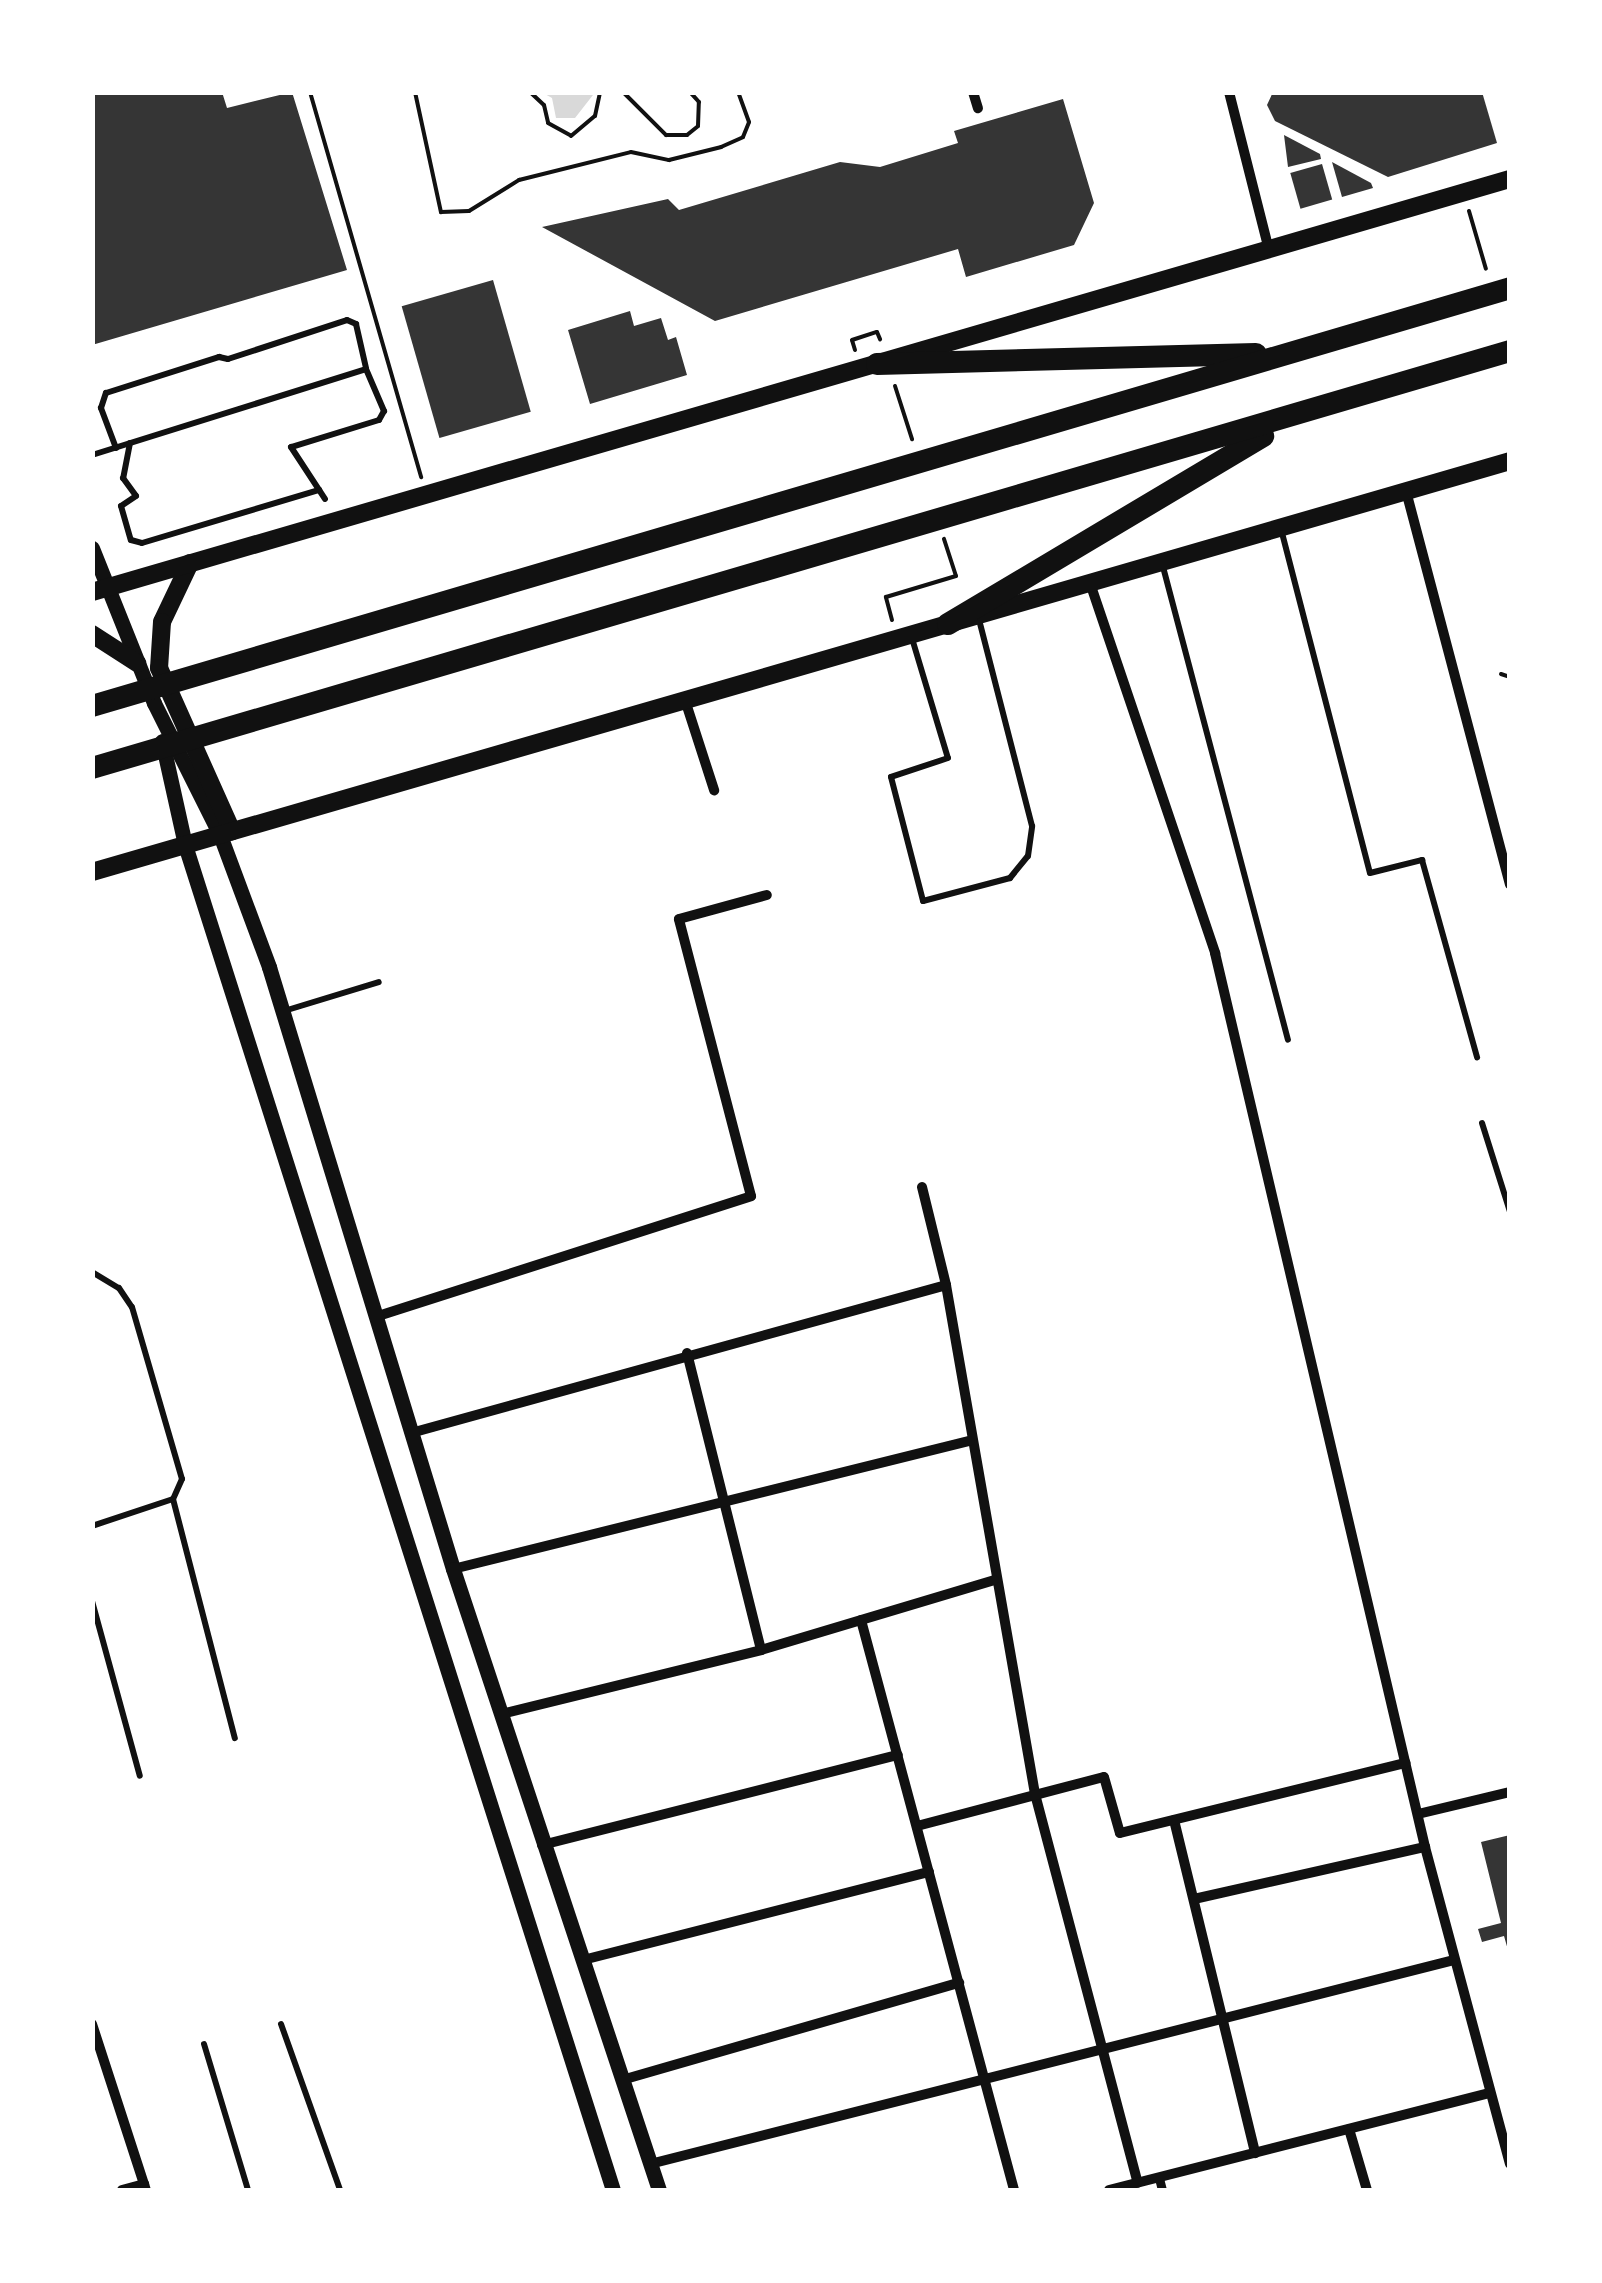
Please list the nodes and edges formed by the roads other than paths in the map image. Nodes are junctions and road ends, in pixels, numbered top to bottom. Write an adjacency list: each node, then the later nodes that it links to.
1 (973, 92): 3 (street)
2 (1229, 92): 5 (street)
3 (978, 108)
4 (1510, 179): 5 (main road)
5 (1270, 250): 9 (main road)
6 (1499, 284): 8 (highway)
7 (1510, 351): 13 (highway)
8 (1284, 354): 9 (highway); 34 (highway)
9 (877, 364): 24 (main road)
10 (366, 368): 11 (lane); 14 (lane); 18 (lane)
11 (106, 393): 12 (lane); 15 (lane)
12 (92, 398)
13 (1306, 413): 28 (highway); 35 (highway)
14 (130, 443): 15 (lane); 18 (lane)
15 (116, 448): 16 (lane)
16 (92, 455)
17 (1510, 461): 19 (main road)
18 (318, 490): 20 (lane)
19 (1406, 492): 21 (main road); 40 (street)
20 (325, 499)
21 (1281, 528): 23 (main road); 45 (lane)
22 (92, 548): 26 (street)
23 (1162, 562): 25 (main road); 44 (lane)
24 (190, 563): 26 (main road); 37 (main road)
25 (1090, 583): 27 (main road); 66 (street)
26 (98, 590): 31 (street)
27 (978, 615): 28 (main road); 30 (lane)
28 (948, 624): 30 (main road)
29 (92, 634): 31 (main road)
30 (904, 636): 32 (main road)
31 (137, 663): 33 (street)
32 (685, 700): 36 (street); 37 (main road)
33 (154, 703): 37 (street); 38 (street)
34 (92, 706)
35 (92, 768)
36 (714, 790)
37 (226, 833): 38 (main road); 43 (street)
38 (185, 845): 39 (main road); 99 (street)
39 (92, 872)
40 (1510, 884)
41 (767, 895): 51 (street)
42 (379, 982): 43 (lane)
43 (282, 1012): 51 (street)
44 (1288, 1040)
45 (1477, 1057)
46 (1482, 1123): 48 (lane)
47 (922, 1187): 50 (street)
48 (1510, 1212)
49 (92, 1272): 55 (lane)
50 (946, 1284): 52 (street); 54 (street)
51 (375, 1317): 53 (street)
52 (687, 1353): 53 (street); 56 (street)
53 (411, 1433): 58 (street)
54 (970, 1441): 56 (street); 59 (street)
55 (172, 1499): 57 (lane); 64 (lane)
56 (722, 1504): 58 (street); 62 (street)
57 (92, 1526)
58 (453, 1569): 63 (street)
59 (994, 1580): 61 (street); 69 (street)
60 (92, 1602): 67 (lane)
61 (861, 1620): 62 (street); 65 (street)
62 (761, 1650): 63 (street)
63 (501, 1714): 73 (street)
64 (235, 1738)
65 (898, 1755): 72 (street); 73 (street)
66 (1406, 1762): 70 (street); 71 (street)
67 (140, 1776)
68 (1510, 1792): 70 (street)
69 (1035, 1794): 71 (street); 72 (street); 84 (street)
70 (1418, 1814): 74 (street)
71 (1174, 1820): 76 (street)
72 (917, 1826): 75 (street)
73 (542, 1845): 77 (street)
74 (1425, 1847): 76 (street); 78 (street)
75 (929, 1872): 77 (street); 79 (street)
76 (1194, 1899): 80 (street)
77 (582, 1960): 86 (street)
78 (1454, 1960): 80 (street); 88 (street)
79 (958, 1983): 86 (street); 87 (street)
80 (1226, 2017): 84 (street); 90 (street)
81 (92, 2024): 85 (street)
82 (280, 2024): 98 (lane)
83 (204, 2044): 97 (lane)
84 (1102, 2050): 87 (street); 94 (street)
85 (98, 2063): 95 (street)
86 (622, 2080): 91 (street)
87 (984, 2081): 91 (street); 101 (street)
88 (1489, 2093): 89 (street); 92 (street)
89 (1350, 2129): 90 (street); 104 (street)
90 (1255, 2153): 93 (street)
91 (650, 2164): 100 (street)
92 (1510, 2164)
93 (1158, 2178): 94 (street); 103 (street)
94 (1138, 2183): 102 (street)
95 (145, 2187): 96 (street)
96 (122, 2190)
97 (248, 2190)
98 (340, 2190)
99 (613, 2190)
100 (659, 2190)
101 (1014, 2190)
102 (1109, 2190)
103 (1162, 2190)
104 (1368, 2190)

